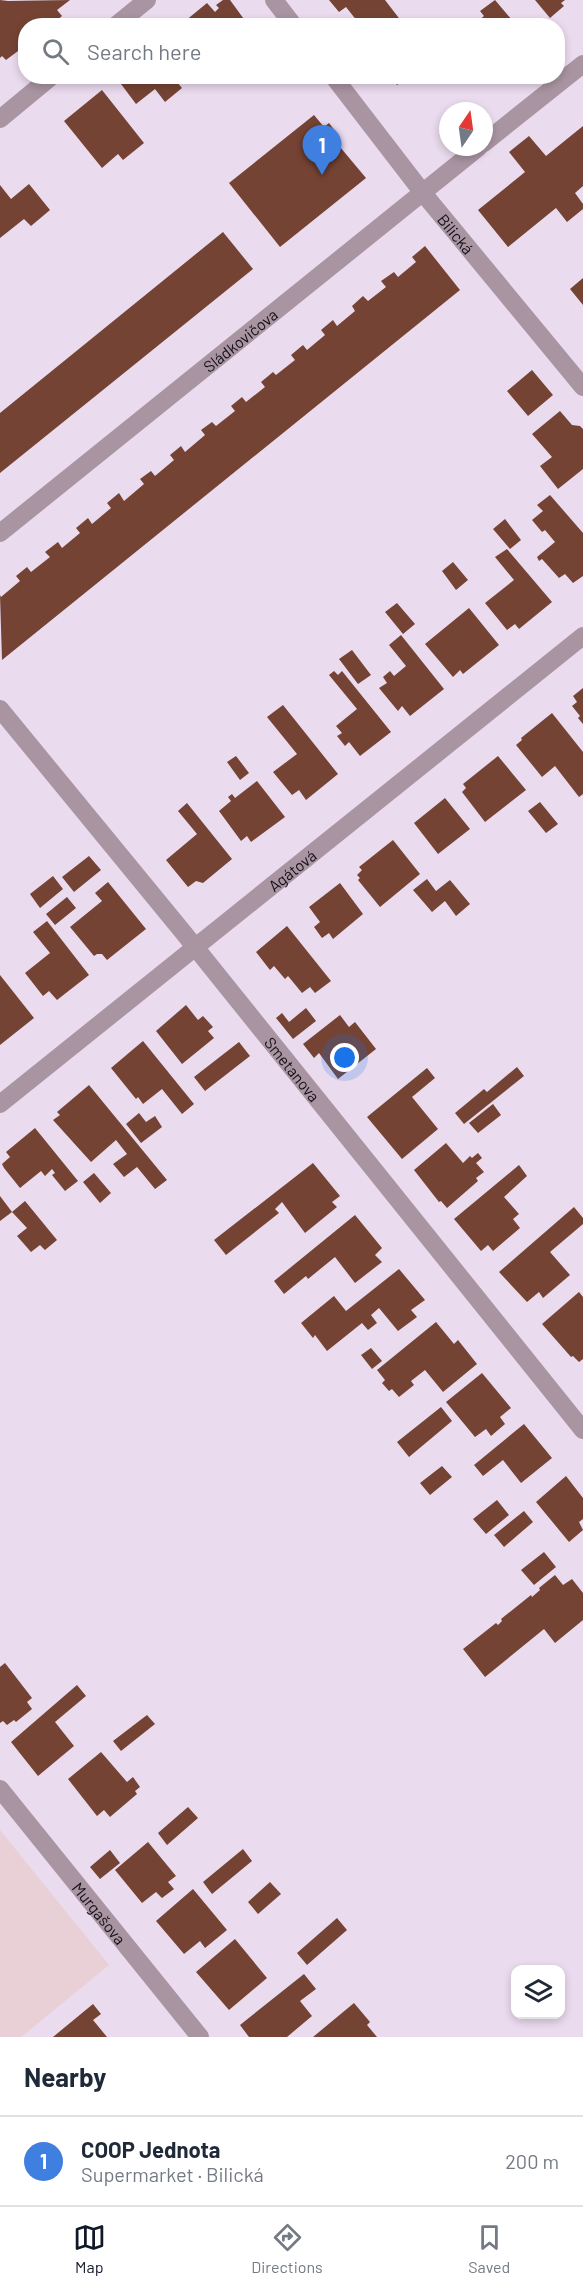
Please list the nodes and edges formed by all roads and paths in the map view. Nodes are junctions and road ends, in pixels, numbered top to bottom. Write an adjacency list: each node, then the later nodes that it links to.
1 (147, 0): 3 (street)
2 (274, 0): 4 (street)
3 (125, 18)
4 (288, 18)
5 (583, 64): 6 (street)
6 (565, 78)
7 (42, 84): 10 (street)
8 (339, 84): 13 (street, Bilická)
9 (558, 84): 11 (street)
10 (0, 119)
11 (493, 136)
12 (468, 156): 13 (street, Sládkovičova)
13 (423, 193): 14 (street, Bilická); 15 (street, Sládkovičova)
14 (583, 387)
15 (0, 533)
16 (583, 636): 18 (street, Agátová)
17 (0, 709): 18 (street, Smetanova)
18 (194, 947): 19 (street, Agátová); 20 (street, Smetanova)
19 (0, 1104)
20 (583, 1430)
21 (0, 1789): 22 (street, Murgašova)
22 (200, 2037)

